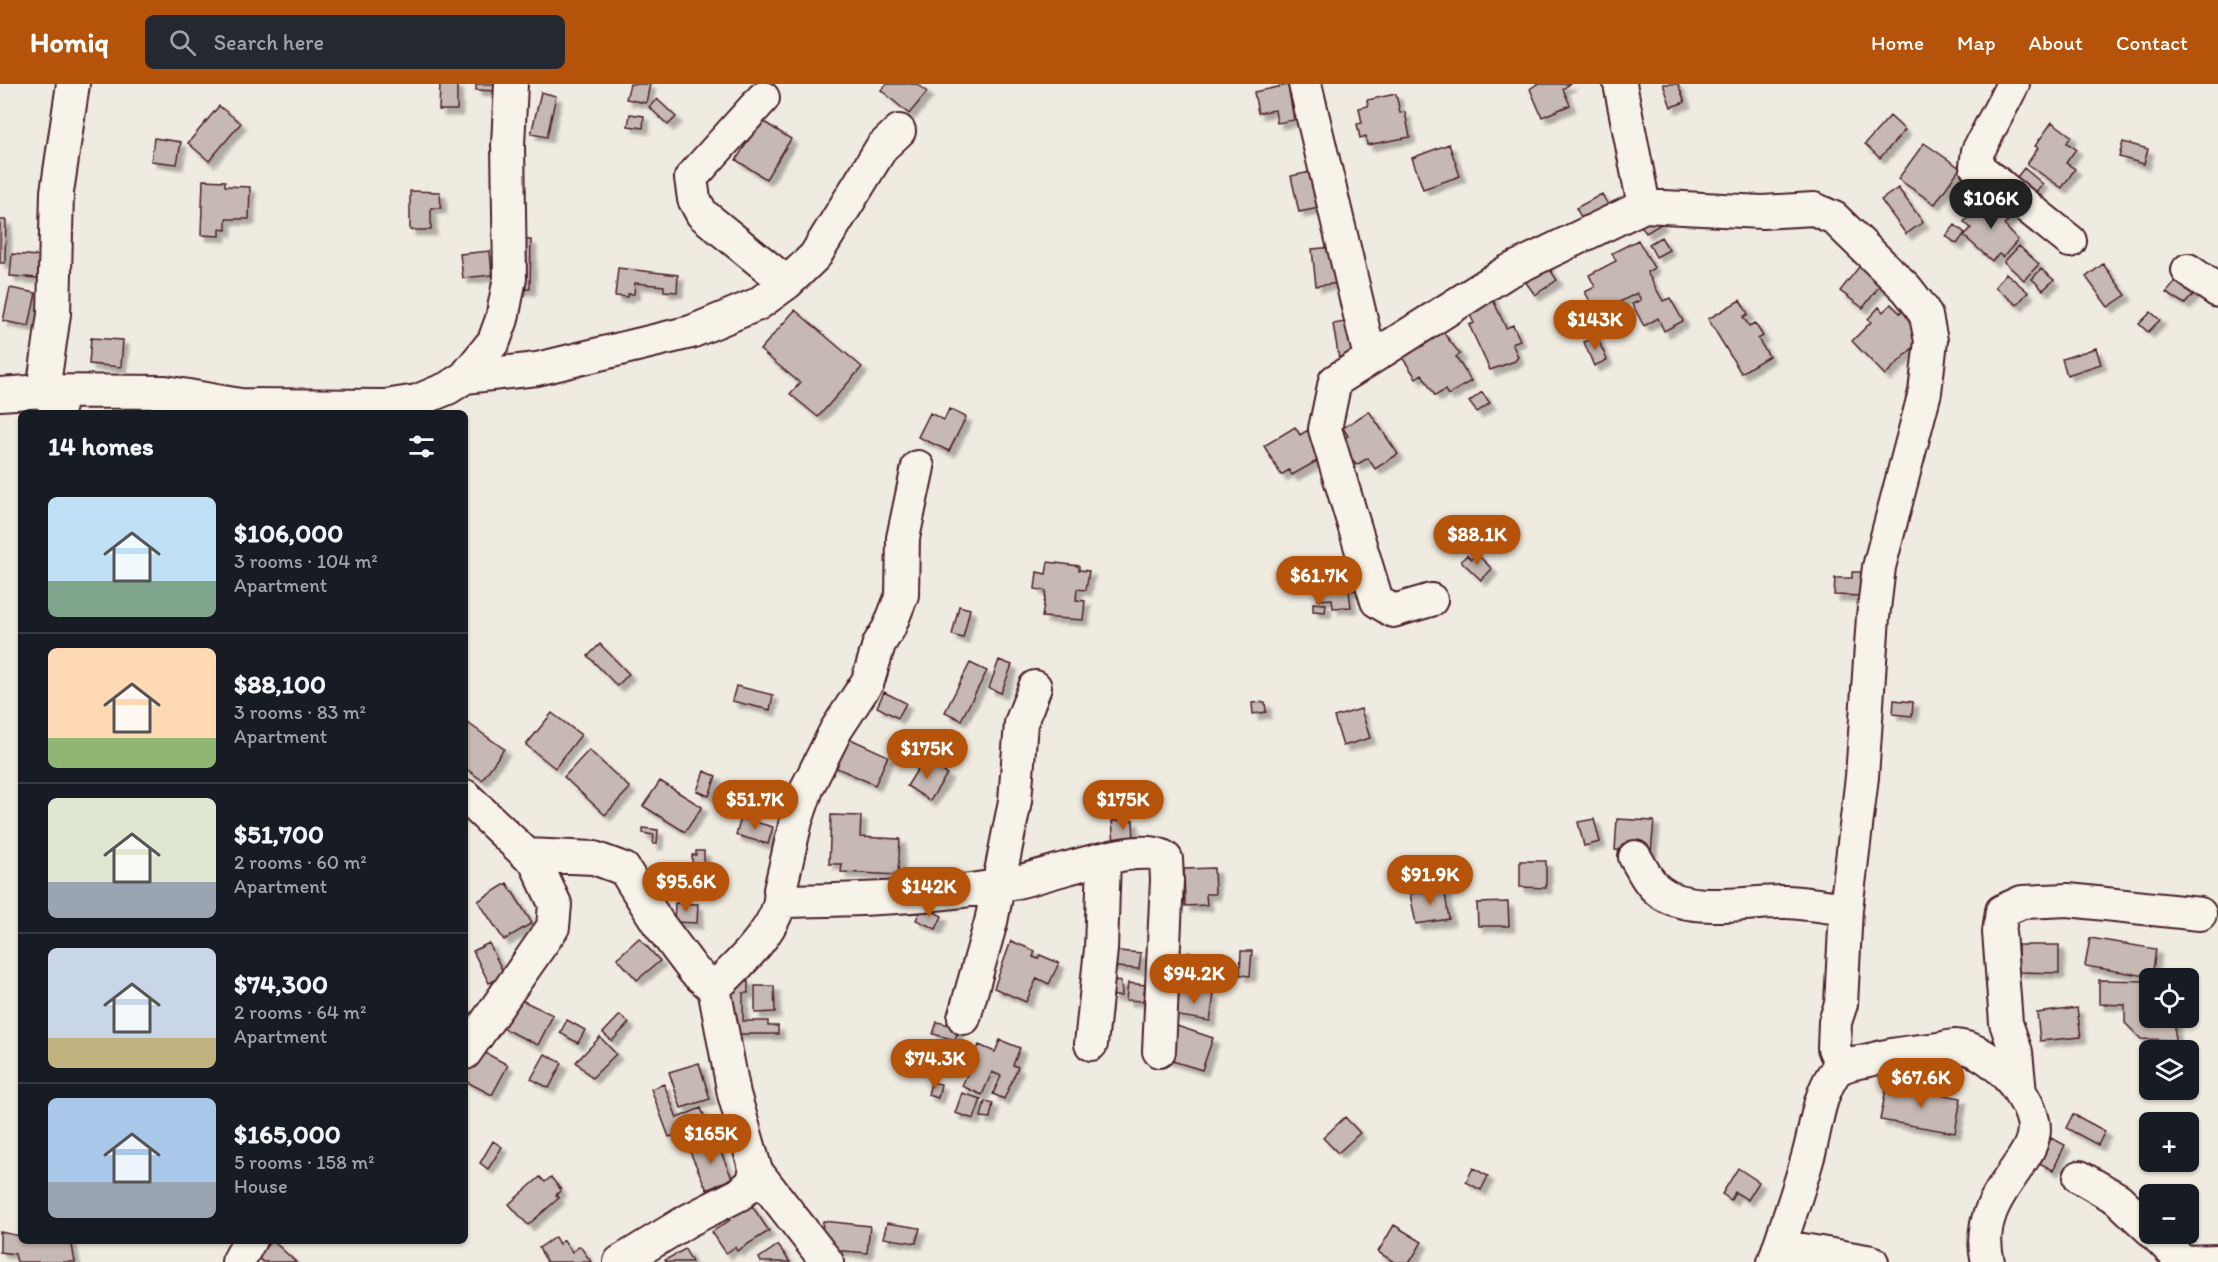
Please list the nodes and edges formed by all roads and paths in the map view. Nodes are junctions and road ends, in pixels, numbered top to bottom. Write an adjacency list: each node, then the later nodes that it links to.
1 (73, 84): 15 (street)
2 (511, 84): 14 (street)
3 (1305, 84): 13 (street)
4 (1620, 84): 8 (street)
5 (2013, 84): 9 (street)
6 (764, 98): 11 (street)
7 (899, 131): 11 (street)
8 (1644, 206): 13 (street); 27 (street)
9 (2070, 241)
10 (2188, 270): 12 (street)
11 (788, 283): 14 (street)
12 (2218, 291)
13 (1370, 357): 19 (street)
14 (465, 377): 15 (street)
15 (44, 391): 16 (street); 17 (street)
16 (0, 394)
17 (64, 410)
18 (918, 467): 26 (street)
19 (1431, 600)
20 (1035, 687): 25 (street)
21 (468, 799): 22 (street)
22 (533, 857): 29 (street); 32 (street)
23 (1635, 857): 27 (street)
24 (1104, 859): 25 (street); 31 (street); 33 (street)
25 (998, 886): 26 (street); 30 (street)
26 (781, 901): 29 (street)
27 (1846, 909): 34 (street)
28 (2200, 914): 35 (street)
29 (714, 988): 36 (street)
30 (964, 1018)
31 (1091, 1044)
32 (468, 1049)
33 (1159, 1051)
34 (1842, 1067): 35 (street); 41 (street)
35 (2020, 1093): 47 (street)
36 (756, 1171): 44 (street); 45 (street)
37 (2080, 1177): 38 (street)
38 (2139, 1219)
39 (248, 1244): 43 (street)
40 (2165, 1244): 48 (street)
41 (1777, 1254): 46 (street)
42 (2218, 1261): 48 (street)
43 (238, 1262)
44 (620, 1262)
45 (827, 1262)
46 (1872, 1262)
47 (1988, 1262)
48 (2182, 1262)

